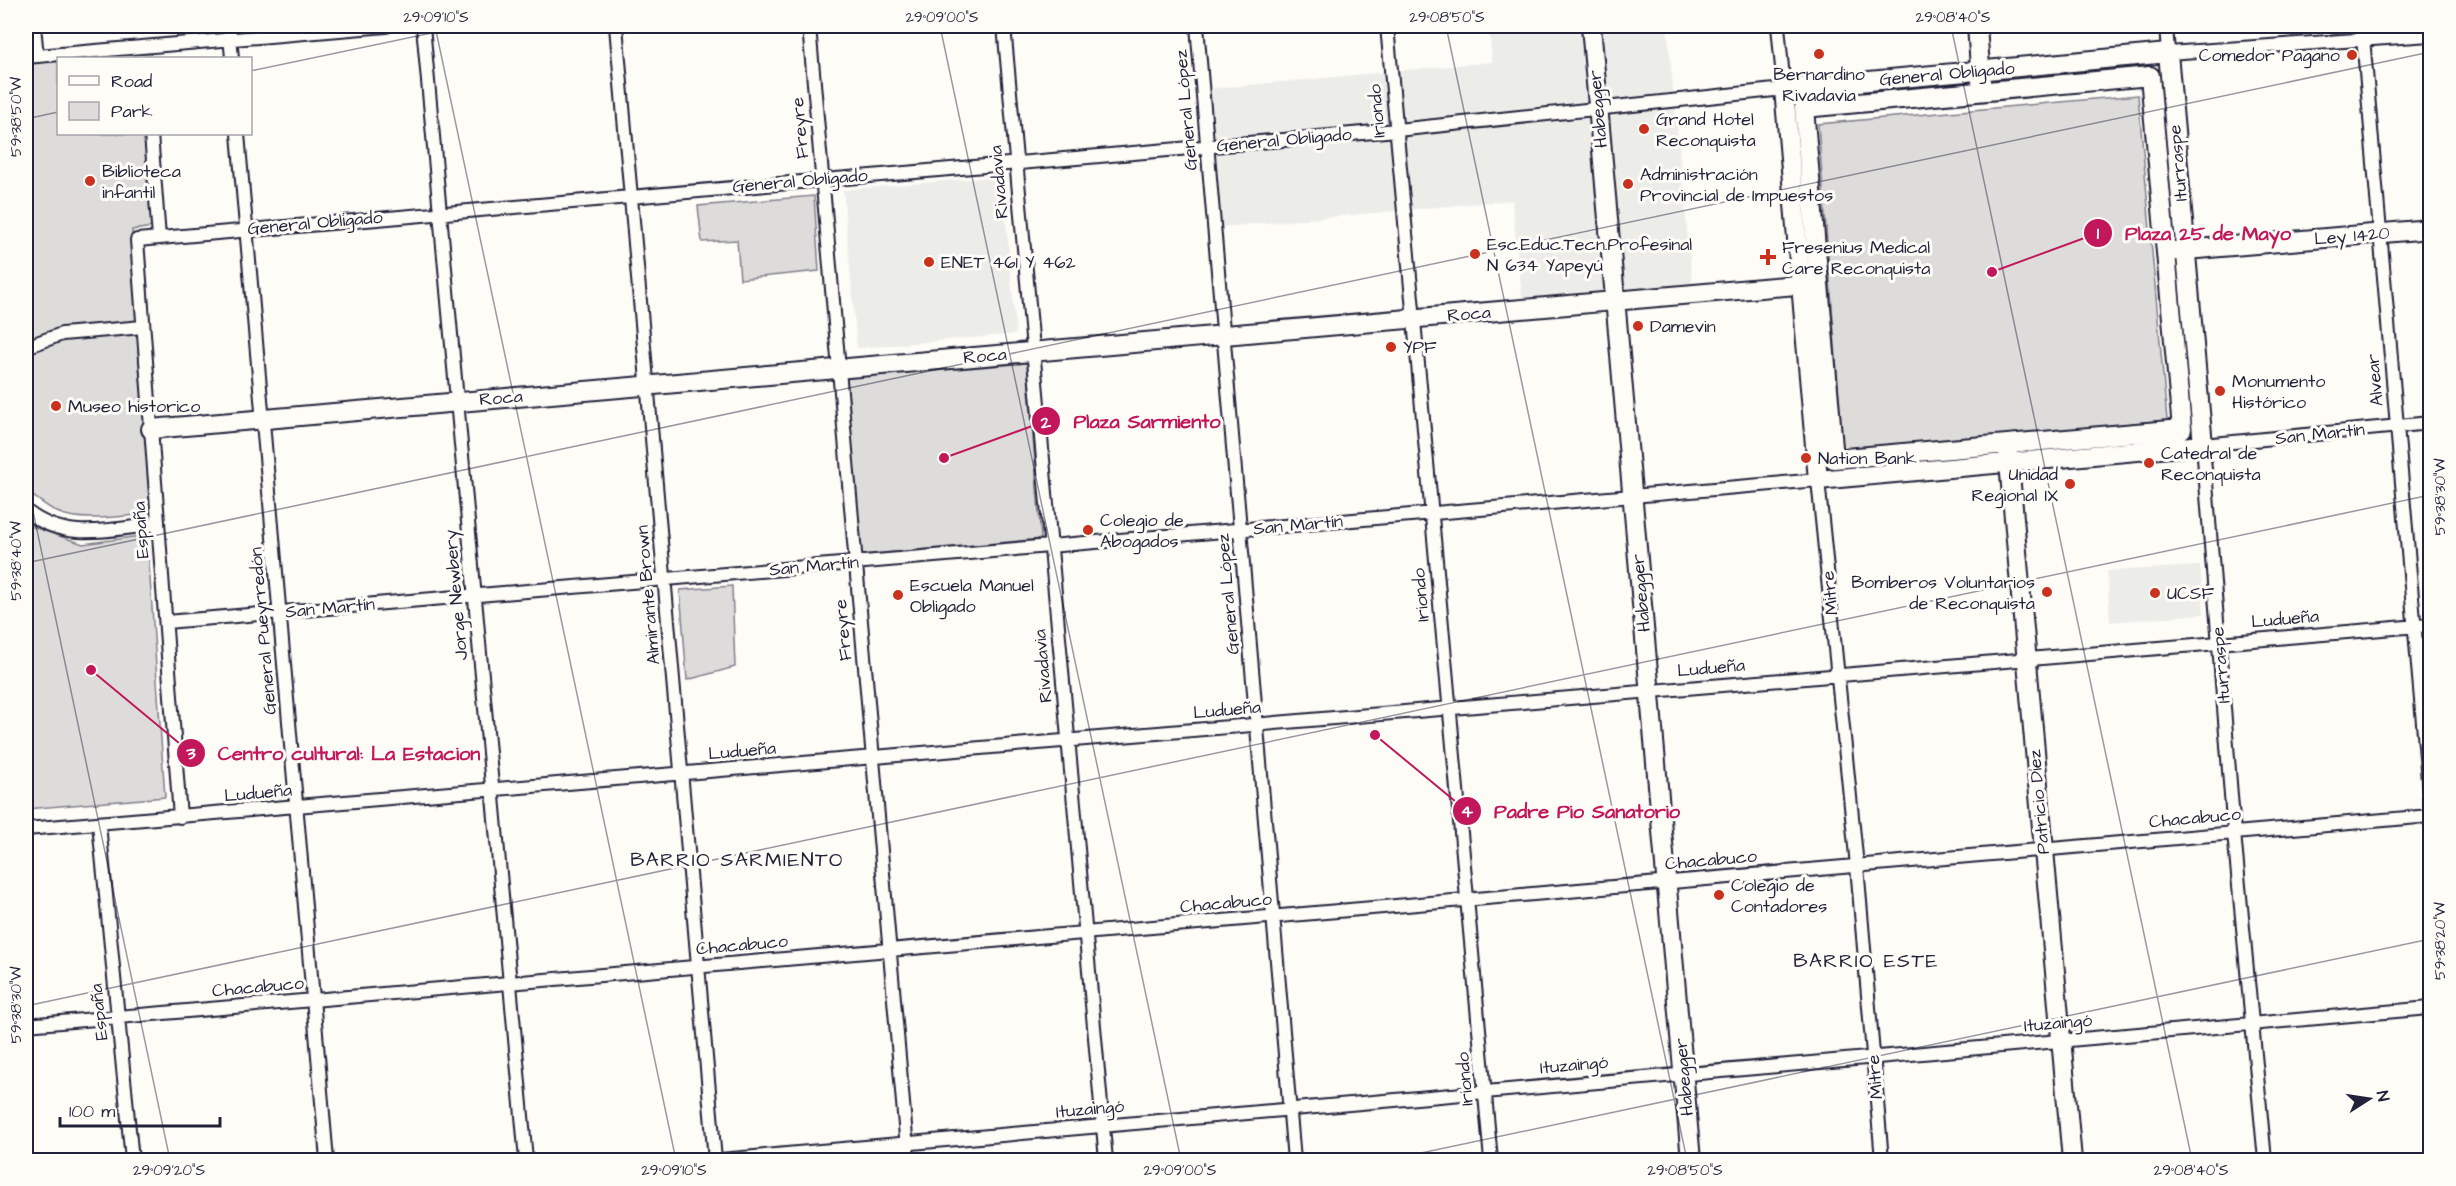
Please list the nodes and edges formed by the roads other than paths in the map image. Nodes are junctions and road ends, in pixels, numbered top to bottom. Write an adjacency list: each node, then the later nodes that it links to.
1 (34, 26): 20 (street)
2 (229, 26): 16 (street)
3 (386, 26): 16 (street)
4 (423, 26): 33 (street, Jorge Newbery)
5 (616, 26): 32 (street, Almirante Brown)
6 (809, 26): 31 (street, Freyre)
7 (1004, 26): 30 (street, Rivadavia)
8 (1197, 26): 29 (street, General López)
9 (1388, 26): 26 (street, Iriondo)
10 (1590, 26): 25 (street, Habegger)
11 (1778, 26): 23 (street, Mitre)
12 (1977, 26): 22 (street)
13 (2166, 26): 19 (street, Iturraspe)
14 (2362, 26): 17 (street, Alvear)
15 (2430, 35): 17 (street, General Obligado)
16 (230, 39): 18 (street); 21 (street)
17 (2363, 41): 19 (street, General Obligado); 36 (street, Alvear)
18 (144, 53): 20 (street)
19 (2168, 53): 22 (street, General Obligado); 39 (street, Iturraspe)
20 (31, 57)
21 (232, 57)
22 (1981, 71): 23 (street, General Obligado); 24 (street)
23 (1784, 89): 25 (street, General Obligado); 41 (street, Mitre)
24 (1982, 91): 40 (street, Iturraspe); 41 (street, Mitre)
25 (1597, 109): 26 (street, General Obligado); 42 (street, Habegger)
26 (1396, 130): 29 (street, General Obligado); 43 (street, Iriondo)
27 (151, 135): 37 (street)
28 (238, 135): 34 (street, General Pueyrredón)
29 (1207, 146): 30 (street, General Obligado); 45 (street, General López)
30 (1015, 163): 31 (street, General Obligado); 47 (street, Rivadavia)
31 (822, 179): 32 (street, General Obligado); 48 (street, Freyre)
32 (630, 196): 33 (street, General Obligado); 49 (street, Almirante Brown)
33 (439, 212): 34 (street, General Obligado); 50 (street, Jorge Newbery)
34 (246, 229): 37 (street, General Obligado); 51 (street, General Pueyrredón)
35 (2430, 229): 36 (street, Ley 1420)
36 (2380, 233): 39 (street, Ley 1420); 53 (street, Alvear)
37 (159, 238): 38 (street, General Obligado)
38 (137, 240): 44 (street, España)
39 (2186, 250): 40 (street, Ley 1420); 56 (street, Iturraspe)
40 (2166, 251): 55 (street, Iturraspe)
41 (1810, 284): 42 (street, Roca); 55 (street, Mitre); 58 (street, Mitre)
42 (1616, 301): 43 (street, Roca); 59 (street, Habegger)
43 (1415, 318): 45 (street, Roca); 61 (street, Iriondo)
44 (143, 327): 46 (street); 54 (street, España)
45 (1224, 335): 47 (street, Roca); 63 (street, General López)
46 (26, 347)
47 (1033, 352): 48 (street, Roca); 64 (street, Rivadavia)
48 (840, 369): 49 (street, Roca); 65 (street, Freyre)
49 (648, 386): 50 (street, Roca); 66 (street, Almirante Brown)
50 (457, 402): 51 (street, Roca); 67 (street, Jorge Newbery)
51 (263, 419): 54 (street, Roca); 68 (street, General Pueyrredón)
52 (2430, 423): 53 (street, San Martín)
53 (2398, 426): 56 (street, San Martín); 71 (street, Alvear)
54 (151, 429): 62 (street, España)
55 (2008, 444): 57 (street, Patricio Diez)
56 (2203, 446): 57 (street, San Martín); 72 (street, Iturraspe)
57 (2009, 463): 58 (street, San Martín); 73 (street, Patricio Diez)
58 (1818, 480): 59 (street, San Martín); 74 (street, Mitre)
59 (1632, 496): 61 (street, San Martín); 75 (street, Habegger)
60 (26, 511): 62 (street)
61 (1432, 513): 63 (street, San Martín); 76 (street, Iriondo)
62 (158, 524): 69 (street, España)
63 (1240, 530): 64 (street, San Martín); 77 (street, General López)
64 (1050, 546): 65 (street, San Martín); 78 (street, Rivadavia)
65 (856, 562): 66 (street, San Martín); 79 (street, Freyre)
66 (664, 579): 67 (street, San Martín); 80 (street, Almirante Brown)
67 (474, 595): 68 (street, San Martín); 81 (street, Jorge Newbery)
68 (280, 612): 69 (street, San Martín); 83 (street, General Pueyrredón)
69 (166, 622): 85 (street, España)
70 (2430, 625): 71 (street, Ludueña)
71 (2415, 626): 72 (street, Ludueña); 82 (street, Alvear)
72 (2219, 643): 73 (street, Ludueña); 88 (street, Iturraspe)
73 (2026, 659): 74 (street, Ludueña); 89 (street, Patricio Diez)
74 (1838, 676): 75 (street, Ludueña); 90 (street, Mitre)
75 (1649, 692): 76 (street, Ludueña); 91 (street, Habegger)
76 (1449, 707): 77 (street, Ludueña); 92 (street, Iriondo)
77 (1256, 725): 78 (street, Ludueña); 93 (street, General López)
78 (1067, 742): 79 (street, Ludueña); 94 (street, Rivadavia)
79 (872, 758): 80 (street, Ludueña); 95 (street, Freyre)
80 (681, 775): 81 (street, Ludueña); 96 (street, Almirante Brown)
81 (491, 791): 83 (street, Ludueña); 97 (street, Jorge Newbery)
82 (2430, 803)
83 (296, 808): 85 (street, Ludueña); 98 (street, General Pueyrredón)
84 (2430, 816): 88 (street, Chacabuco)
85 (180, 817): 86 (street, Ludueña)
86 (99, 824): 87 (street, Ludueña); 100 (street, España)
87 (26, 829)
88 (2234, 833): 89 (street, Chacabuco); 101 (street, Iturraspe)
89 (2043, 850): 90 (street, Chacabuco); 103 (street, Patricio Diez)
90 (1857, 866): 91 (street, Chacabuco); 104 (street, Mitre)
91 (1665, 882): 92 (street, Chacabuco); 105 (street, Habegger)
92 (1466, 898): 93 (street, Chacabuco); 106 (street, Iriondo)
93 (1272, 917): 94 (street, Chacabuco); 107 (street, General López)
94 (1084, 933): 95 (street, Chacabuco); 108 (street, Rivadavia)
95 (888, 950): 96 (street, Chacabuco); 109 (street, Freyre)
96 (697, 967): 97 (street, Chacabuco); 113 (street, Almirante Brown)
97 (508, 983): 98 (street, Chacabuco); 112 (street, Jorge Newbery)
98 (312, 1000): 100 (street, Chacabuco); 111 (street, General Pueyrredón)
99 (2430, 1008): 101 (street, Ituzaingó)
100 (118, 1017): 102 (street, Chacabuco); 110 (street, España)
101 (2253, 1023): 103 (street, Ituzaingó); 121 (street, Iturraspe)
102 (26, 1025)
103 (2061, 1041): 104 (street, Ituzaingó); 120 (street, Patricio Diez)
104 (1874, 1057): 105 (street, Ituzaingó); 119 (street, Mitre)
105 (1684, 1074): 106 (street, Ituzaingó); 118 (street, Habegger)
106 (1485, 1090): 107 (street, Ituzaingó); 117 (street, Iriondo)
107 (1290, 1110): 108 (street, Ituzaingó); 116 (street, General López)
108 (1103, 1126): 109 (street, Ituzaingó); 115 (street, Rivadavia)
109 (906, 1144): 113 (street, Ituzaingó); 114 (street, Freyre)
110 (132, 1161)
111 (327, 1161)
112 (526, 1161)
113 (718, 1161)
114 (908, 1161)
115 (1106, 1161)
116 (1294, 1161)
117 (1491, 1161)
118 (1691, 1161)
119 (1882, 1161)
120 (2072, 1161)
121 (2265, 1161)

